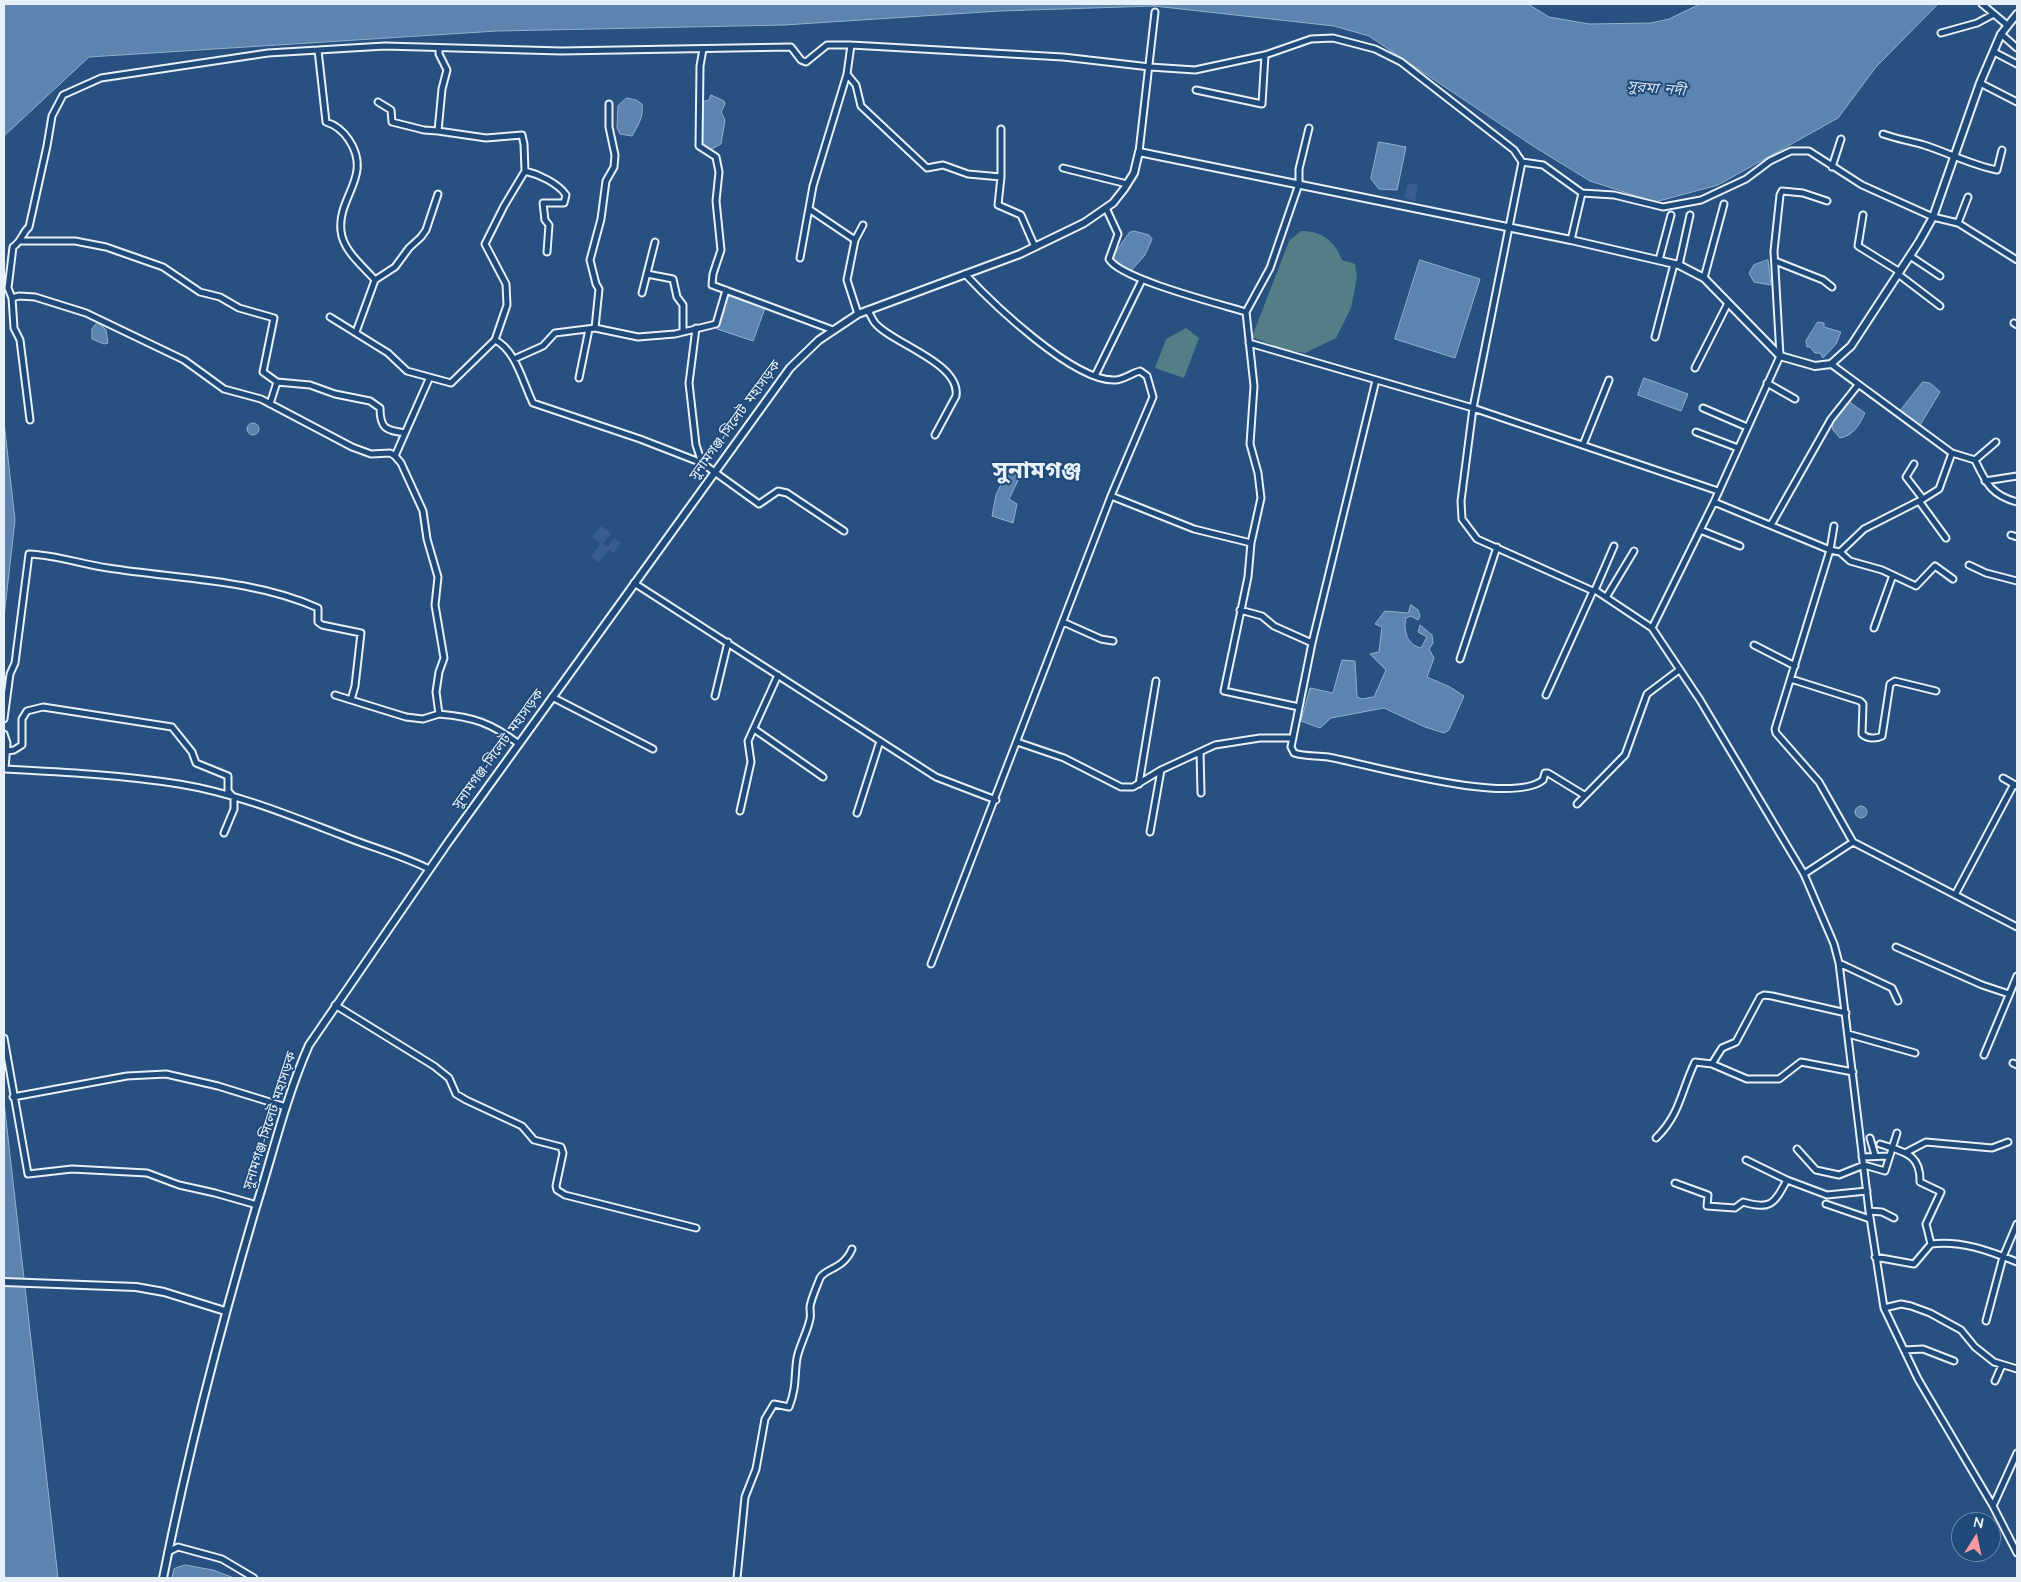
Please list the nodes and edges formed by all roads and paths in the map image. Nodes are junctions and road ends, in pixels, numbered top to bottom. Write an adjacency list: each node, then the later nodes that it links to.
1 (1982, 4): 4 (street)
2 (1155, 12): 16 (street)
3 (2017, 14): 5 (main road)
4 (1992, 15): 5 (street); 6 (street)
5 (2007, 25): 7 (main road)
6 (1941, 33)
7 (2001, 34): 10 (street); 13 (main road)
8 (851, 45): 11 (street); 16 (street); 17 (street)
9 (439, 48): 11 (street); 12 (street); 25 (street)
10 (2017, 48)
11 (703, 49): 72 (street)
12 (318, 50): 54 (street); 69 (street)
13 (1994, 52): 15 (street); 18 (main road)
14 (1265, 55): 16 (street); 19 (street); 31 (street)
15 (2017, 64)
16 (1150, 68): 29 (street)
17 (847, 74): 35 (street); 44 (street)
18 (1980, 84): 21 (street); 30 (main road)
19 (1196, 90)
20 (378, 102): 25 (street)
21 (2017, 102)
22 (609, 104): 82 (street)
23 (1309, 128): 37 (street)
24 (1001, 129): 35 (street)
25 (438, 131): 34 (street)
26 (1883, 134): 30 (street)
27 (1841, 139): 32 (street)
28 (2002, 150): 30 (street)
29 (1139, 152): 36 (main road, সুনামগঞ্জ-সিলেট মহাসড়ক); 37 (main road)
30 (1955, 158): 48 (main road)
31 (1522, 162): 38 (street); 51 (street)
32 (1832, 167): 38 (street); 48 (street)
33 (1063, 168): 36 (street)
34 (525, 171): 57 (street); 87 (street)
35 (1001, 177): 56 (street)
36 (1127, 184): 43 (main road, সুনামগঞ্জ-সিলেট মহাসড়ক)
37 (1299, 184): 51 (main road); 78 (street)
38 (1582, 193): 53 (street)
39 (438, 194): 69 (street)
40 (1968, 197): 49 (street)
41 (1827, 201): 62 (street)
42 (1724, 204): 68 (street)
43 (1106, 208): 56 (main road, সুনামগঞ্জ-সিলেট মহাসড়ক); 70 (street)
44 (809, 210): 52 (street); 59 (street)
45 (1671, 215): 61 (street)
46 (1690, 215): 63 (street)
47 (1863, 215): 64 (street)
48 (1933, 217): 49 (street); 58 (main road)
49 (1958, 223): 60 (street)
50 (863, 225): 52 (street)
51 (1509, 228): 53 (main road); 103 (street)
52 (855, 240): 79 (street)
53 (1571, 240): 61 (main road)
54 (21, 242): 74 (street); 98 (street)
55 (655, 242): 65 (street)
56 (1036, 247): 66 (main road, সুনামগঞ্জ-সিলেট মহাসড়ক)
57 (547, 252)
58 (1910, 256): 64 (main road); 67 (street)
59 (800, 258)
60 (2017, 258)
61 (1659, 260): 63 (main road)
62 (1775, 261): 71 (street); 89 (street)
63 (1676, 265): 68 (main road); 86 (street)
64 (1899, 273): 76 (street); 91 (main road)
65 (646, 274): 73 (street); 85 (street)
66 (965, 274): 77 (main road, সুনামগঞ্জ-সিলেট মহাসড়ক); 93 (street)
67 (1940, 276)
68 (1704, 278): 75 (main road)
69 (375, 280): 84 (street)
70 (1142, 280): 78 (street); 93 (street)
71 (1832, 287)
72 (726, 290): 81 (street); 83 (street)
73 (642, 292)
74 (12, 298): 102 (street); 105 (street)
75 (1728, 304): 89 (main road); 92 (street)
76 (1940, 306)
77 (868, 310): 79 (main road, সুনামগঞ্জ-সিলেট মহাসড়ক); 109 (street)
78 (1246, 312): 88 (street)
79 (858, 314): 83 (main road, সুনামগঞ্জ-সিলেট মহাসড়ক)
80 (330, 317): 84 (street)
81 (696, 328): 85 (street); 116 (street)
82 (592, 329): 85 (street); 90 (street); 94 (street)
83 (833, 330): 118 (main road, সুনামগঞ্জ-সিলেট মহাসড়ক)
84 (356, 332): 95 (street)
85 (683, 332)
86 (1655, 337)
87 (495, 340): 90 (street); 95 (street)
88 (1249, 343): 96 (street); 131 (street)
89 (1780, 356): 91 (main road); 99 (street)
90 (514, 359): 116 (street)
91 (1831, 364): 100 (street)
92 (1696, 368)
93 (1095, 376): 122 (street)
94 (580, 378)
95 (429, 379): 108 (street)
96 (1376, 380): 103 (street); 151 (street)
97 (1609, 380): 111 (street)
98 (277, 382): 102 (street); 108 (street)
99 (1767, 383): 101 (street); 106 (street)
100 (1858, 385): 113 (street); 126 (street)
101 (1795, 398)
102 (270, 404): 114 (street)
103 (1473, 408): 111 (street); 134 (street)
104 (1704, 408): 106 (street)
105 (30, 420)
106 (1748, 427): 112 (street)
107 (1696, 432): 112 (street)
108 (405, 434): 114 (street)
109 (935, 436)
110 (1996, 442): 115 (street)
111 (1584, 445): 121 (street)
112 (1738, 448): 121 (street)
113 (1952, 453): 115 (street); 123 (street)
114 (395, 456): 166 (street)
115 (1975, 460): 120 (street)
116 (702, 463): 118 (street)
117 (1914, 464): 123 (street)
118 (714, 473): 129 (street); 142 (main road, সুনামগঞ্জ-সিলেট মহাসড়ক)
119 (2017, 476): 120 (street)
120 (1986, 481): 125 (street)
121 (1718, 491): 124 (street)
122 (1111, 496): 131 (street); 146 (street)
123 (1921, 500): 130 (street); 137 (street)
124 (1714, 502): 126 (street); 128 (street)
125 (2017, 502)
126 (1771, 524): 135 (street)
127 (1834, 526): 135 (street)
128 (1700, 530): 133 (street); 147 (street)
129 (844, 531)
130 (1946, 538)
131 (1251, 543): 145 (street)
132 (1614, 546): 143 (street)
133 (1740, 546)
134 (1497, 547): 143 (street); 153 (street)
135 (1830, 550): 137 (street); 154 (street)
136 (1634, 551): 144 (street)
137 (1840, 552): 139 (street)
138 (1969, 565): 141 (street)
139 (1893, 575): 140 (street); 148 (street)
140 (1953, 579)
141 (2017, 581)
142 (634, 583): 150 (street); 163 (main road, সুনামগঞ্জ-সিলেট মহাসড়ক)
143 (1594, 590): 144 (street); 161 (street)
144 (1607, 596): 147 (street)
145 (1240, 610): 151 (street); 165 (street)
146 (1064, 622): 149 (street); 172 (street)
147 (1652, 628): 155 (street)
148 (1874, 628)
149 (1113, 641)
150 (728, 642): 156 (street); 162 (street)
151 (1312, 643): 165 (street)
152 (1754, 645): 154 (street)
153 (1460, 659)
154 (1795, 666): 157 (street)
155 (1679, 670): 183 (street); 193 (street)
156 (778, 675): 168 (street); 171 (street)
157 (1791, 679): 159 (street); 191 (street)
158 (1156, 681): 180 (street)
159 (1936, 691)
160 (335, 695): 164 (street)
161 (1546, 695)
162 (715, 696)
163 (552, 697): 173 (main road, সুনামগঞ্জ-সিলেট মহাসড়ক); 174 (street)
164 (351, 700): 166 (street); 167 (street)
165 (1299, 708): 170 (street)
166 (439, 714): 173 (street)
167 (4, 719)
168 (754, 729): 178 (street); 187 (street)
169 (4, 734): 175 (street)
170 (1292, 738): 176 (street); 183 (street)
171 (880, 741): 185 (street); 188 (street)
172 (1016, 742): 180 (street); 185 (street)
173 (519, 744): 192 (main road, সুনামগঞ্জ-সিলেট মহাসড়ক)
174 (653, 749)
175 (7, 751): 184 (street); 184 (street)
176 (1200, 752): 177 (street); 182 (street)
177 (1161, 770): 180 (street); 189 (street)
178 (823, 777)
179 (2003, 778): 181 (street)
180 (1138, 784)
181 (2016, 785): 194 (street)
182 (1201, 794)
183 (1584, 795): 186 (street)
184 (234, 798): 190 (street); 192 (street)
185 (996, 800): 197 (street)
186 (1577, 804)
187 (740, 811)
188 (857, 813)
189 (1150, 832)
190 (224, 833)
191 (1852, 842): 193 (street); 194 (street)
192 (429, 869): 202 (main road, সুনামগঞ্জ-সিলেট মহাসড়ক)
193 (1804, 874): 198 (street)
194 (1955, 895): 195 (street)
195 (2017, 927)
196 (1896, 947): 200 (street)
197 (932, 964)
198 (1839, 964): 201 (street); 203 (street)
199 (2017, 976): 200 (street)
200 (2009, 994): 207 (street)
201 (1898, 1001)
202 (335, 1005): 211 (main road, সুনামগঞ্জ-সিলেট মহাসড়ক); 234 (street)
203 (1846, 1014): 204 (street); 208 (street)
204 (1848, 1034): 206 (street); 209 (street)
205 (4, 1038): 210 (street)
206 (1915, 1053)
207 (1984, 1055)
208 (1712, 1064): 209 (street); 213 (street)
209 (1853, 1072): 220 (street)
210 (13, 1097): 211 (street); 229 (street)
211 (286, 1107): 229 (main road, সুনামগঞ্জ-সিলেট মহাসড়ক)
212 (1896, 1132): 217 (street)
213 (1656, 1138)
214 (1870, 1138): 221 (street)
215 (2008, 1142): 219 (street)
216 (1880, 1144): 217 (street)
217 (1892, 1148): 219 (street); 222 (street)
218 (1797, 1150): 224 (street)
219 (1906, 1153): 235 (street)
220 (1862, 1155): 221 (street); 224 (street)
221 (1875, 1155): 222 (street)
222 (1889, 1156): 224 (street)
223 (1746, 1160): 225 (street)
224 (1864, 1165): 227 (street)
225 (1787, 1180): 226 (street); 227 (street)
226 (1675, 1183)
227 (1867, 1192): 230 (street)
228 (1826, 1204): 232 (street)
229 (257, 1205): 242 (main road, সুনামগঞ্জ-সিলেট মহাসড়ক)
230 (1869, 1210): 231 (street); 232 (street)
231 (1894, 1218)
232 (1870, 1219): 238 (street)
233 (2017, 1224): 237 (street)
234 (696, 1228)
235 (1931, 1244): 237 (street); 238 (street)
236 (852, 1249): 255 (street)
237 (2003, 1256): 239 (street); 243 (street)
238 (1875, 1257): 241 (street)
239 (2017, 1262)
240 (4, 1282): 242 (main road)
241 (1884, 1308): 244 (street); 246 (street)
242 (225, 1311): 251 (main road, সুনামগঞ্জ-সিলেট মহাসড়ক)
243 (1986, 1321)
244 (1904, 1350): 245 (street); 250 (street)
245 (1954, 1360)
246 (2002, 1365): 247 (street); 248 (street)
247 (2017, 1370)
248 (1995, 1381)
249 (2017, 1453): 250 (street)
250 (1993, 1506): 252 (street)
251 (168, 1552): 253 (main road, সুনামগঞ্জ-সিলেট মহাসড়ক); 254 (street)
252 (2017, 1553)
253 (163, 1578)
254 (254, 1578)
255 (736, 1578)

